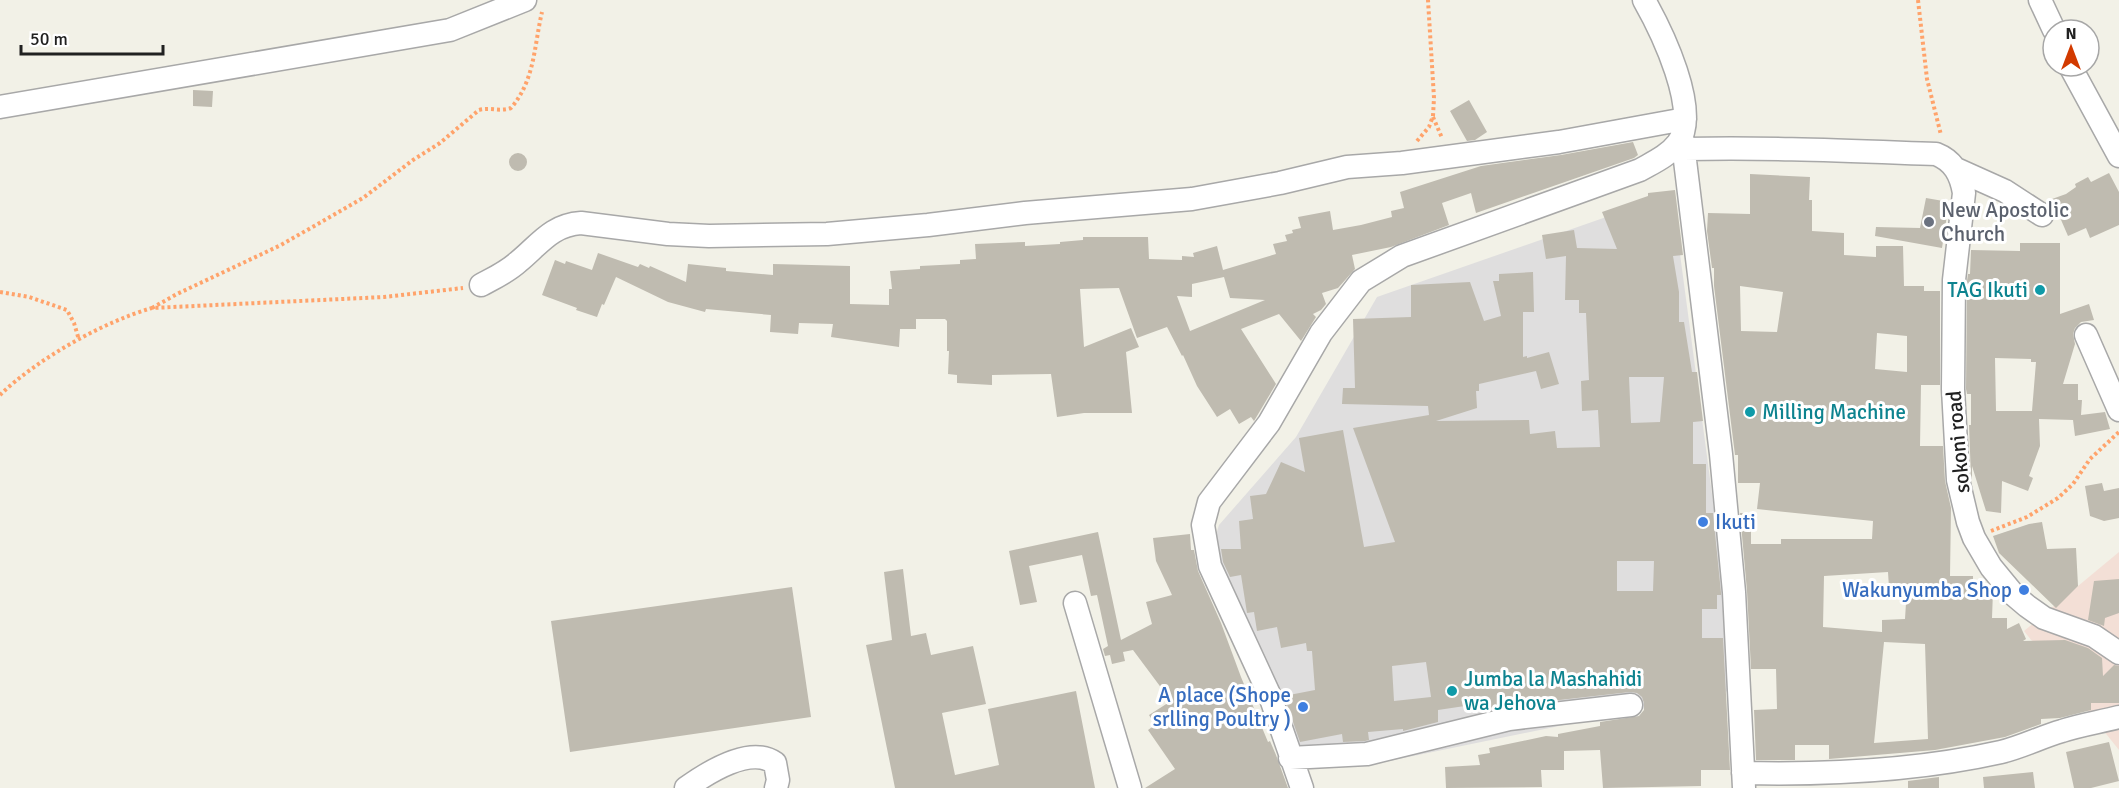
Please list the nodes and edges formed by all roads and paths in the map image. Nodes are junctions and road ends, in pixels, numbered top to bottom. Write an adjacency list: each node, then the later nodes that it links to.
1 (1428, 0): 11 (path)
2 (1644, 0): 9 (street)
3 (1918, 0): 12 (path)
4 (2040, 0): 6 (street)
5 (535, 4): 8 (street); 16 (path)
6 (2048, 18)
7 (2077, 78): 10 (street)
8 (0, 107)
9 (1683, 135): 11 (street); 12 (street); 27 (street); 28 (street)
10 (2119, 154)
11 (1392, 164): 14 (street)
12 (1952, 164): 13 (street); 22 (street, sokoni road)
13 (2042, 215)
14 (481, 285): 16 (path)
15 (0, 292): 18 (path)
16 (152, 308): 18 (path)
17 (2086, 334): 20 (street)
18 (79, 340): 19 (path)
19 (0, 395)
20 (2119, 410)
21 (2119, 432): 22 (path)
22 (1974, 538): 24 (street, sokoni road)
23 (1075, 603): 31 (street)
24 (2119, 653)
25 (1631, 705): 27 (street)
26 (2119, 717): 28 (street)
27 (1290, 758): 32 (street)
28 (1744, 780)
29 (686, 788): 30 (street)
30 (776, 788)
31 (1130, 788)
32 (1302, 788)

